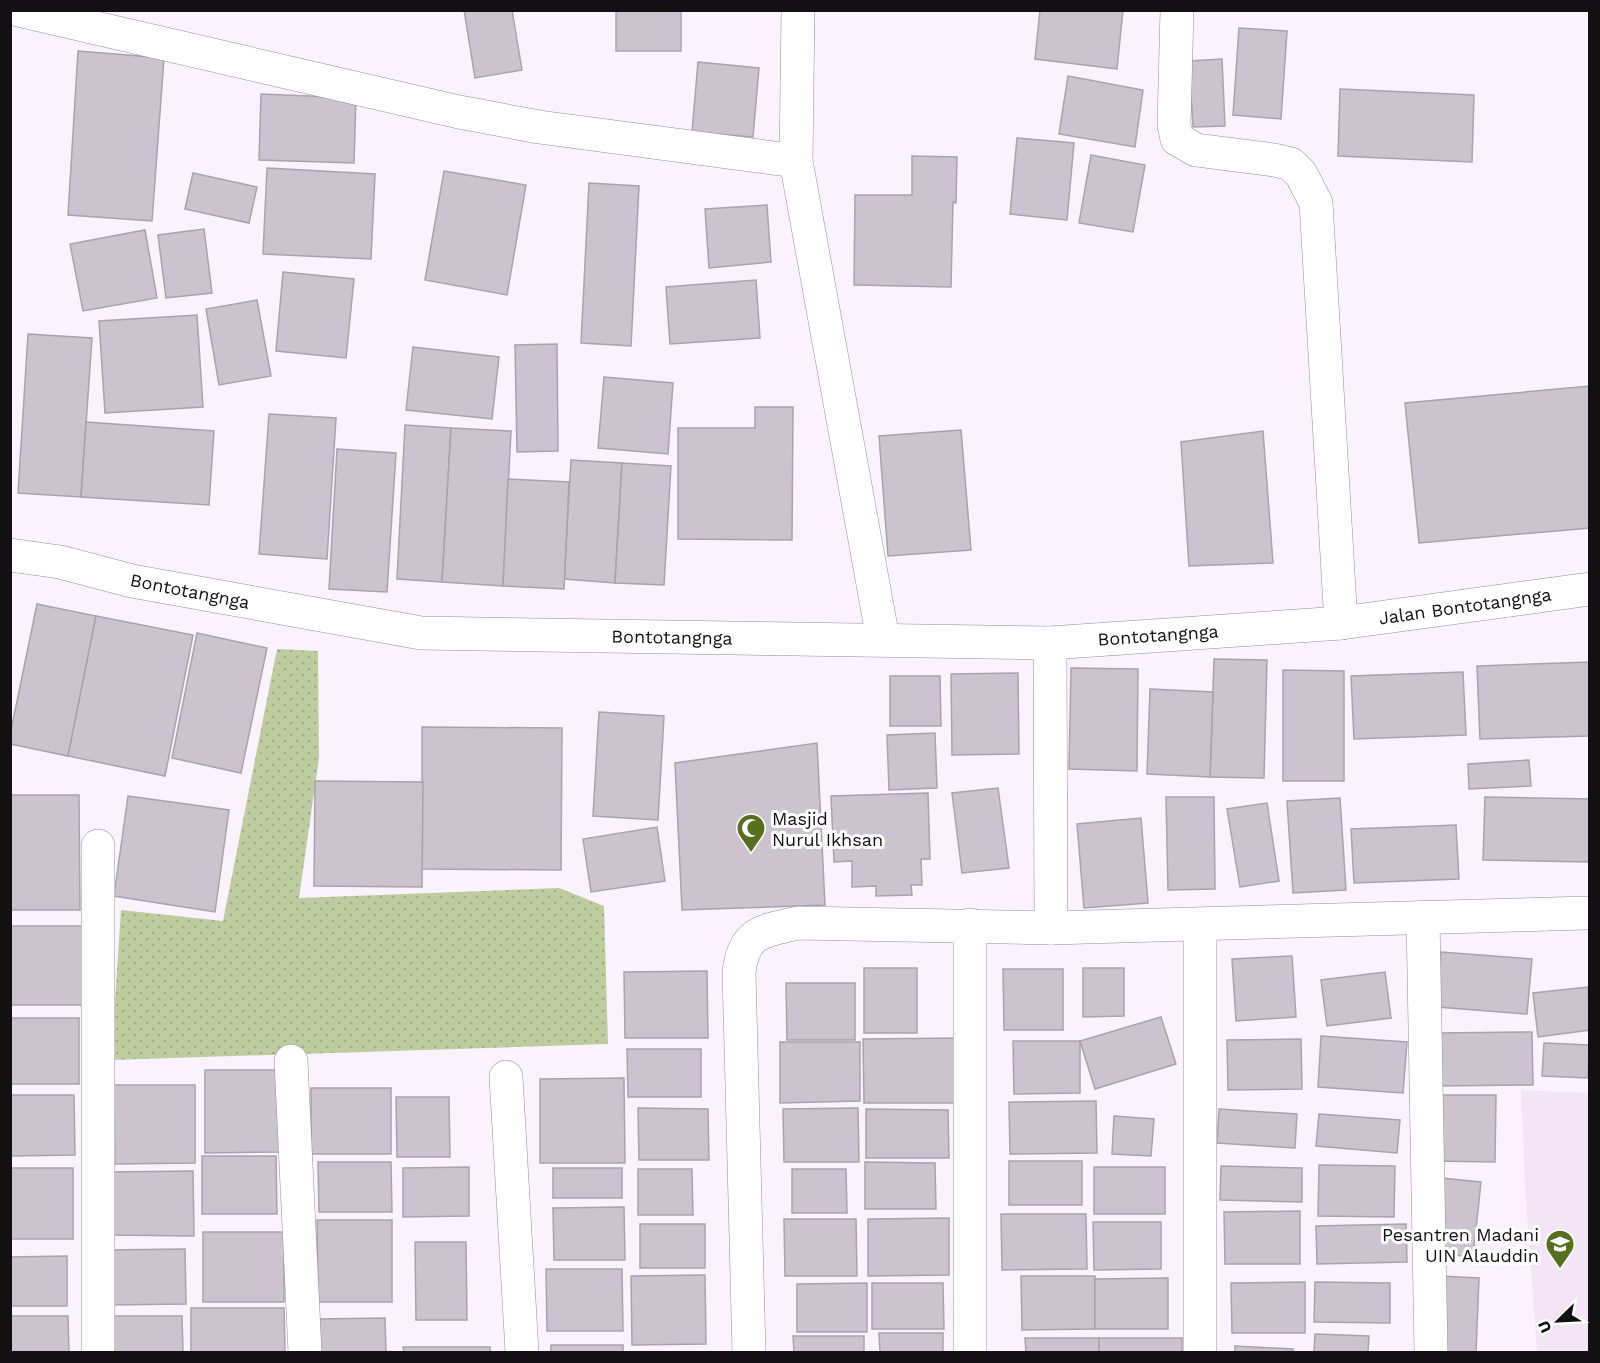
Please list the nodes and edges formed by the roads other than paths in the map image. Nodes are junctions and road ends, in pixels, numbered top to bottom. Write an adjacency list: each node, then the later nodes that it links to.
1 (18, 10): 4 (street)
2 (798, 10): 4 (street)
3 (1177, 10): 7 (street)
4 (796, 161): 8 (street)
5 (10, 555): 8 (street, Bontotangnga)
6 (1590, 589): 7 (street, Jalan Bontotangnga)
7 (1341, 623): 9 (street, Bontotangnga)
8 (883, 639): 9 (street, Bontotangnga)
9 (1050, 643): 15 (street)
10 (98, 846): 18 (street)
11 (1586, 913): 12 (street)
12 (1423, 918): 13 (street); 24 (street)
13 (1200, 925): 15 (street); 23 (street)
14 (970, 926): 15 (street); 21 (street); 22 (street)
15 (1051, 928)
16 (291, 1061): 19 (street)
17 (506, 1077): 20 (street)
18 (98, 1353)
19 (305, 1353)
20 (522, 1353)
21 (749, 1353)
22 (970, 1353)
23 (1200, 1353)
24 (1431, 1353)

